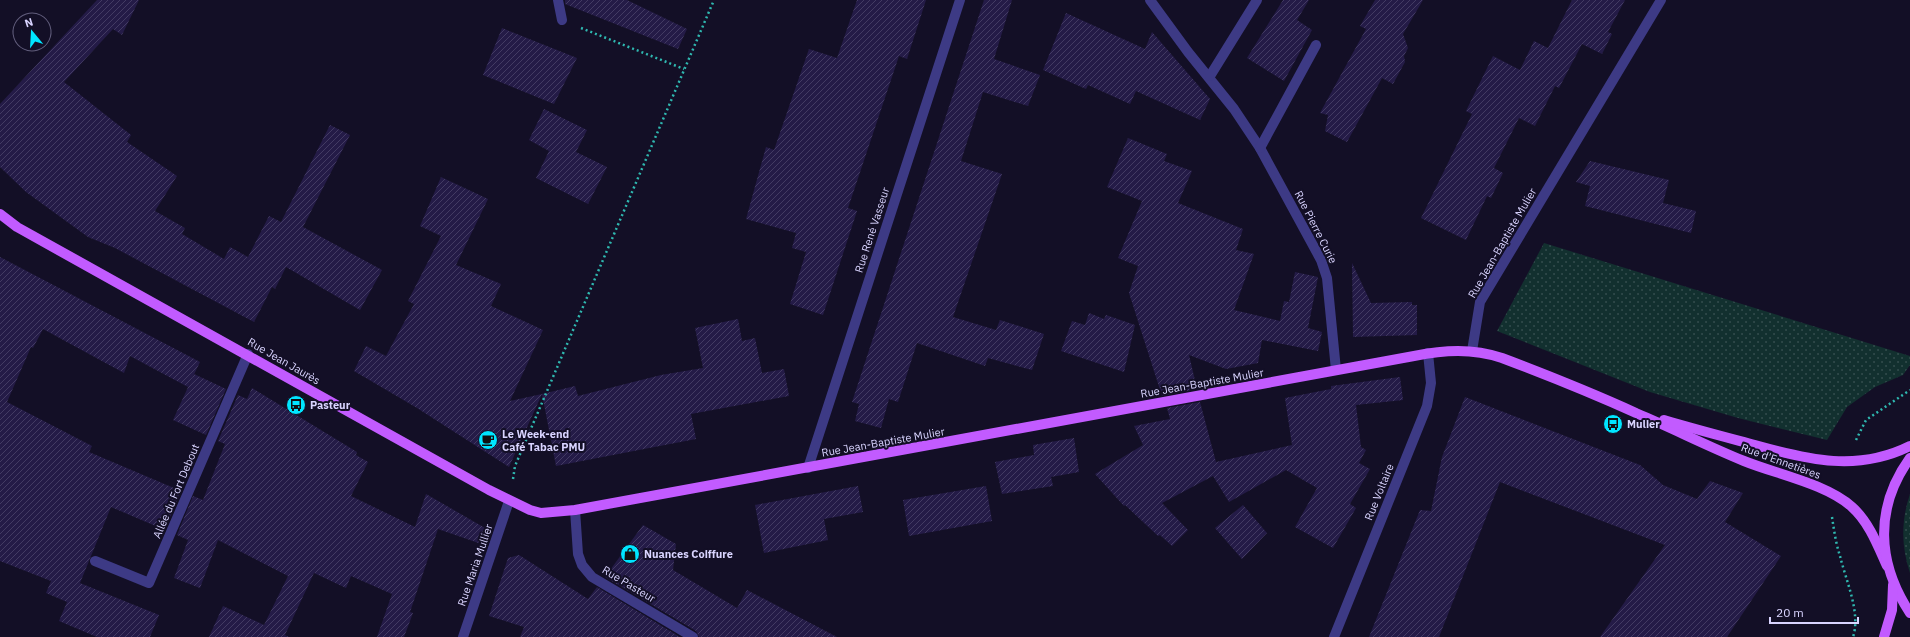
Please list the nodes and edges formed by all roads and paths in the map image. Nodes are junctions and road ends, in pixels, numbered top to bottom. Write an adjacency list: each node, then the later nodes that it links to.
1 (558, 0): 7 (street)
2 (714, 0): 9 (path)
3 (960, 0): 20 (street, Rue René Vasseur)
4 (1150, 0): 10 (street, Rue Pierre Curie)
5 (1257, 0): 10 (street)
6 (1661, 0): 13 (street, Rue Jean-Baptiste Mulier)
7 (562, 20): 9 (path)
8 (1316, 45): 11 (street)
9 (684, 70): 21 (path)
10 (1210, 76): 11 (street, Rue Pierre Curie)
11 (1260, 148): 16 (street, Rue Pierre Curie)
12 (0, 214): 15 (main road, Rue Jean Jaurès)
13 (1472, 351): 14 (main road, Rue Jean-Baptiste Mulier); 17 (main road, Rue d'Ennetières)
14 (1428, 353): 16 (main road, Rue Jean-Baptiste Mulier); 30 (street, Rue Voltaire)
15 (248, 354): 21 (main road, Rue Jean Jaurès); 24 (street, Allée du Fort Debout)
16 (1336, 370): 20 (main road, Rue Jean-Baptiste Mulier)
17 (1636, 413): 18 (main road, Rue d'Ennetières); 25 (main road, Rue d'Ennetières)
18 (1910, 446)
19 (1910, 458): 25 (main road)
20 (808, 468): 22 (main road, Rue Jean-Baptiste Mulier)
21 (509, 501): 23 (main road, Rue Jean Jaurès); 28 (street, Rue Maria Mullier)
22 (575, 510): 23 (main road, Rue Jean-Baptiste Mulier); 29 (street, Rue Pasteur)
23 (541, 513)
24 (95, 561)
25 (1887, 566): 26 (main road)
26 (1893, 583): 27 (main road); 31 (main road)
27 (1910, 613)
28 (463, 637)
29 (693, 637)
30 (1334, 637)
31 (1884, 637)

